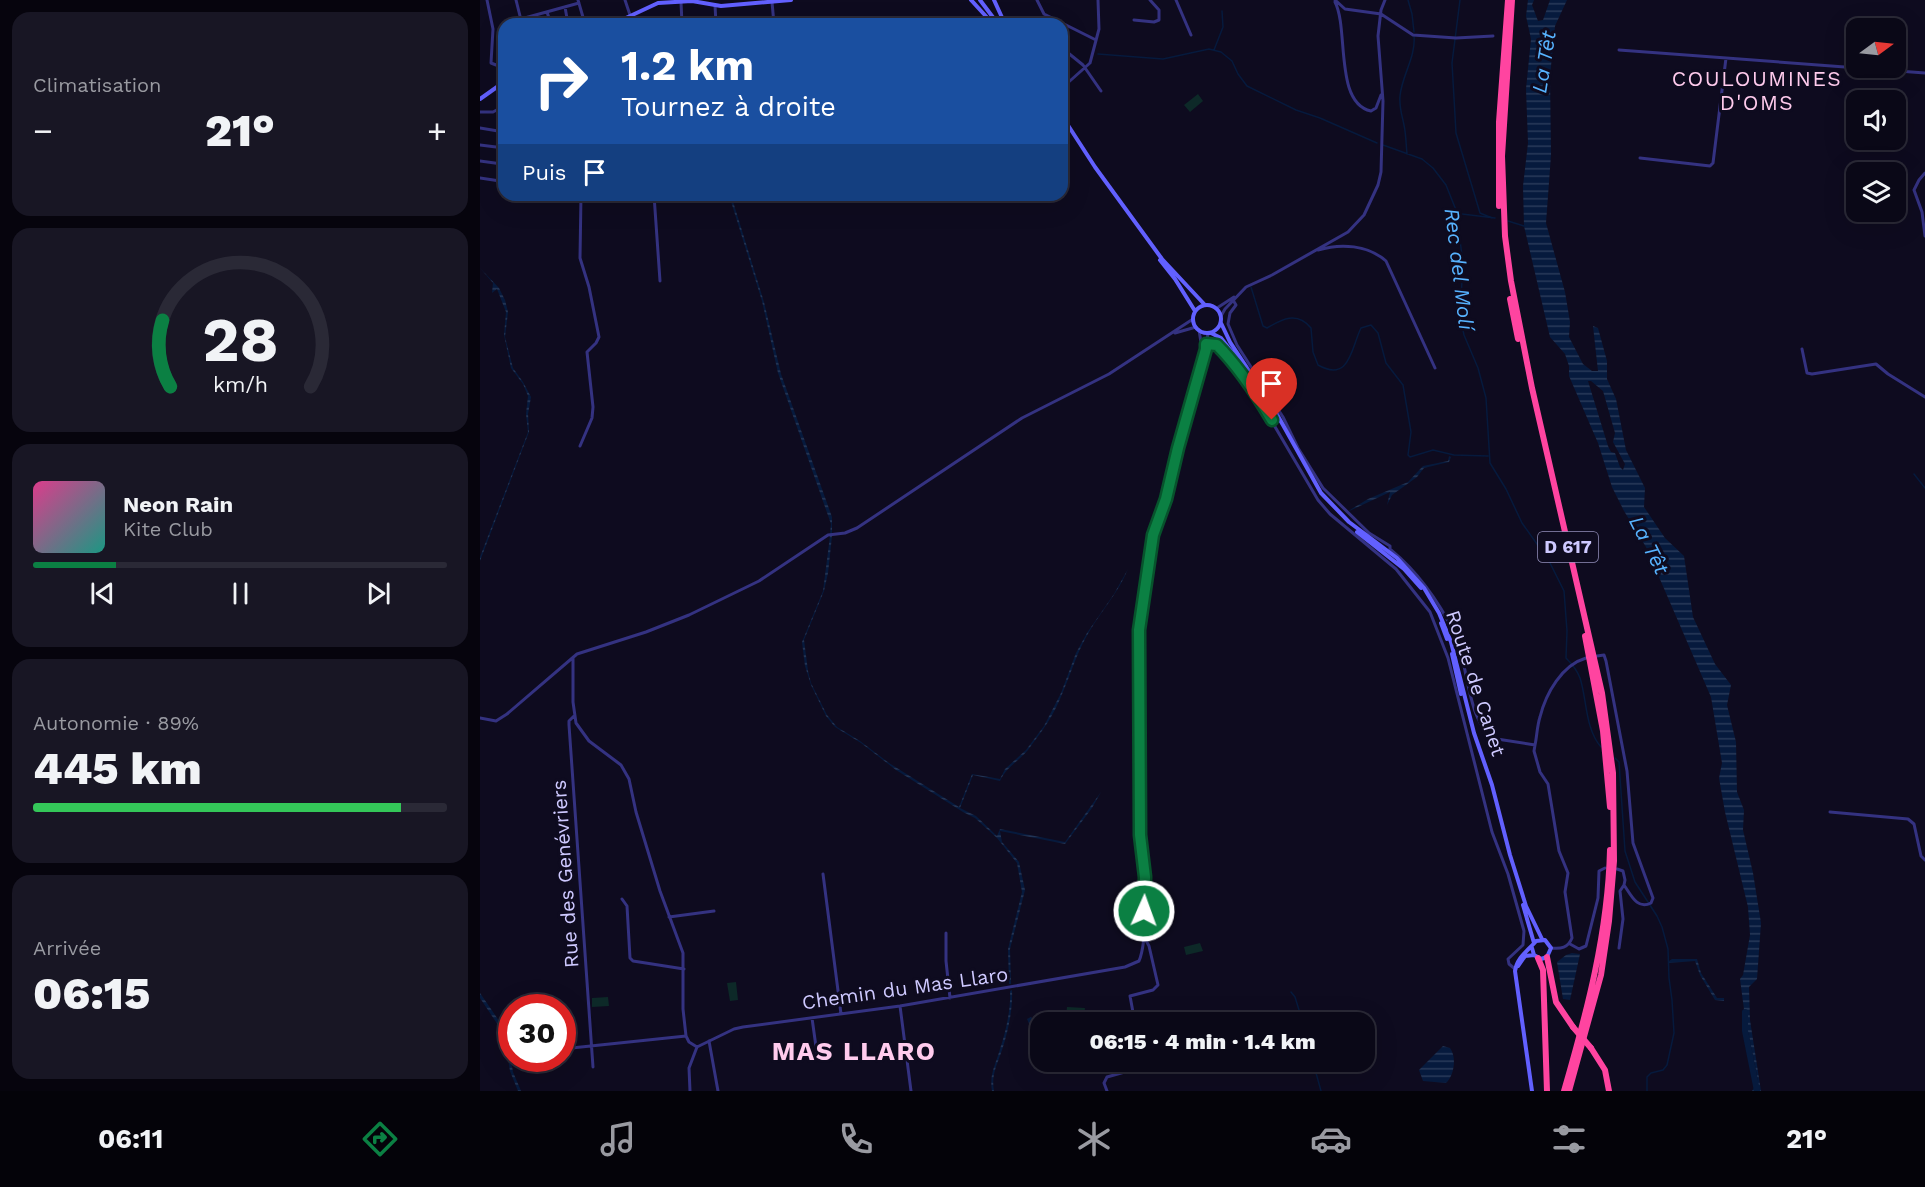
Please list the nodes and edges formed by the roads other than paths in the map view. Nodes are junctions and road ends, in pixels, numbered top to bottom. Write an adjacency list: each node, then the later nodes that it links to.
1 (487, 0): 45 (street)
2 (516, 0): 24 (street)
3 (625, 0): 23 (street)
4 (692, 0): 16 (main road); 19 (main road)
5 (791, 0): 18 (main road)
6 (971, 0): 33 (main road)
7 (981, 0): 34 (main road)
8 (994, 0): 35 (main road)
9 (1037, 0): 36 (street)
10 (1098, 0): 41 (street)
11 (1150, 0): 37 (street)
12 (1176, 0): 39 (street)
13 (1335, 0): 22 (street); 51 (street)
14 (1385, 0): 22 (street)
15 (1510, 0): 134 (highway, D 617); 135 (highway, D 617)
16 (679, 1): 23 (main road); 30 (street)
17 (579, 2): 20 (street); 28 (street)
18 (772, 2): 19 (main road); 32 (street)
19 (714, 5): 31 (street)
20 (565, 7): 21 (street); 27 (street)
21 (547, 12): 25 (street); 26 (street)
22 (1381, 14): 40 (street); 51 (street)
23 (630, 15): 29 (main road)
24 (521, 18)
25 (525, 18)
26 (548, 18)
27 (567, 18)
28 (583, 18)
29 (624, 18)
30 (681, 18)
31 (715, 18)
32 (773, 18)
33 (988, 18)
34 (994, 18)
35 (1002, 18)
36 (1052, 18)
37 (1134, 20)
38 (1068, 26): 41 (street)
39 (1191, 35)
40 (1493, 36)
41 (1096, 40): 46 (street)
42 (1619, 50): 44 (street)
43 (1068, 53): 46 (street)
44 (1726, 58): 47 (street); 61 (street)
45 (498, 64)
46 (1086, 69): 48 (street); 50 (street)
47 (1925, 73)
48 (1068, 83)
49 (498, 86): 52 (main road)
50 (1101, 90)
51 (1382, 94): 70 (street)
52 (480, 99)
53 (498, 110): 54 (street)
54 (480, 112)
55 (1068, 127): 73 (main road)
56 (1068, 128): 75 (main road)
57 (480, 129): 58 (street)
58 (498, 131)
59 (480, 145): 60 (street)
60 (498, 148)
61 (1640, 159)
62 (480, 161): 63 (street)
63 (498, 163)
64 (1925, 173): 69 (street)
65 (480, 178): 66 (street)
66 (498, 181)
67 (581, 201): 86 (street)
68 (654, 201): 71 (street)
69 (1925, 236)
70 (1310, 252): 72 (street); 84 (street)
71 (660, 281)
72 (1232, 299): 74 (street); 76 (street); 87 (street)
73 (1205, 305): 74 (main road); 75 (main road)
74 (1217, 308): 76 (main road)
75 (1195, 311): 77 (main road)
76 (1221, 316): 78 (main road)
77 (1193, 319): 79 (main road); 81 (street)
78 (1221, 323): 80 (main road); 87 (main road, Route de Canet)
79 (1197, 329): 80 (main road); 81 (street); 82 (street)
80 (1210, 333): 82 (street); 106 (main road, Route de Canet)
81 (1168, 336): 88 (street)
82 (1204, 343): 104 (street, Chemin du Mas Llaro); 114 (street)
83 (1802, 349): 85 (street)
84 (1435, 368)
85 (1925, 397)
86 (580, 446)
87 (1390, 551): 93 (street); 105 (main road, Route de Canet)
88 (573, 656): 91 (street, Rue des Genévriers); 92 (street)
89 (1597, 656): 99 (street)
90 (1586, 658): 93 (street)
91 (574, 716): 102 (street); 122 (street, Rue des Genévriers)
92 (480, 718)
93 (1535, 745): 107 (street)
94 (1830, 812): 95 (street)
95 (1925, 860)
96 (1605, 868): 107 (street)
97 (1617, 868): 99 (street)
98 (823, 874): 118 (street)
99 (1624, 885): 110 (street)
100 (622, 899): 113 (street)
101 (714, 911): 102 (street)
102 (669, 917): 113 (street)
103 (946, 933): 115 (street)
104 (1143, 935): 115 (street, Chemin du Mas Llaro); 117 (street, Chemin du Mas Llaro)
105 (1542, 939): 106 (main road); 109 (main road)
106 (1534, 943): 108 (main road)
107 (1570, 944): 109 (street)
108 (1532, 948): 111 (main road); 114 (main road)
109 (1551, 948): 112 (main road)
110 (1619, 948)
111 (1536, 957): 112 (main road); 114 (main road); 133 (highway)
112 (1547, 957): 136 (highway, bridge)
113 (684, 969): 120 (street)
114 (1515, 969): 132 (main road)
115 (950, 998): 116 (street, Chemin du Mas Llaro)
116 (900, 1006): 118 (street, Chemin du Mas Llaro); 130 (street)
117 (1133, 1012)
118 (842, 1014): 119 (street, Chemin du Mas Llaro)
119 (812, 1018): 121 (street, Chemin du Mas Llaro); 125 (street)
120 (686, 1036): 122 (street); 123 (street)
121 (709, 1041): 123 (street, Chemin du Mas Llaro); 129 (street)
122 (592, 1047): 124 (street); 126 (street, Rue des Genévriers)
123 (696, 1047): 128 (street)
124 (576, 1048)
125 (817, 1054)
126 (593, 1068)
127 (1125, 1072): 131 (street)
128 (690, 1091)
129 (718, 1091)
130 (910, 1091)
131 (1107, 1091)
132 (1532, 1091)
133 (1547, 1091)
134 (1564, 1091)
135 (1569, 1091)
136 (1609, 1091)

